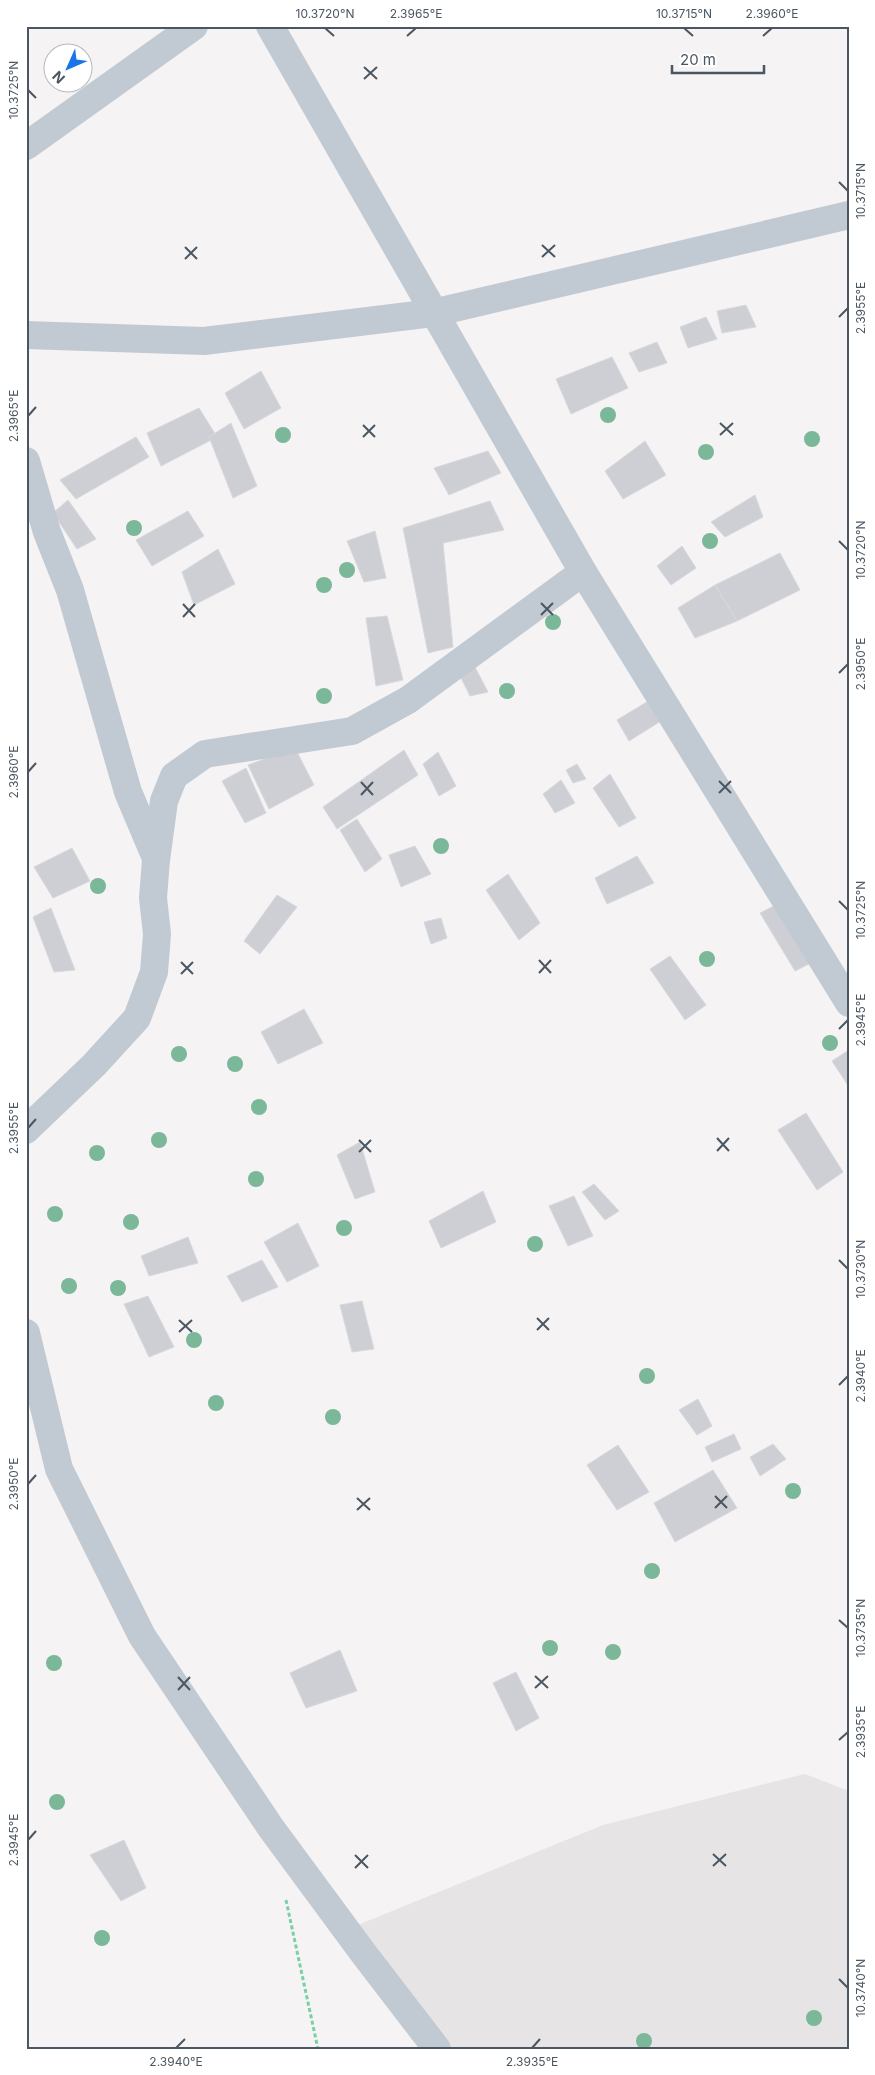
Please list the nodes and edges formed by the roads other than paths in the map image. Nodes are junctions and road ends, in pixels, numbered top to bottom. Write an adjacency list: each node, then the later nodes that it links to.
1 (194, 26): 3 (street)
2 (270, 26): 5 (street)
3 (26, 146)
4 (849, 215): 5 (street)
5 (433, 313): 6 (street); 8 (street)
6 (26, 335)
7 (26, 461): 9 (street)
8 (583, 572): 9 (street); 10 (street)
9 (156, 860): 11 (street)
10 (849, 1003)
11 (26, 1130)
12 (26, 1333): 13 (street)
13 (437, 2049)

